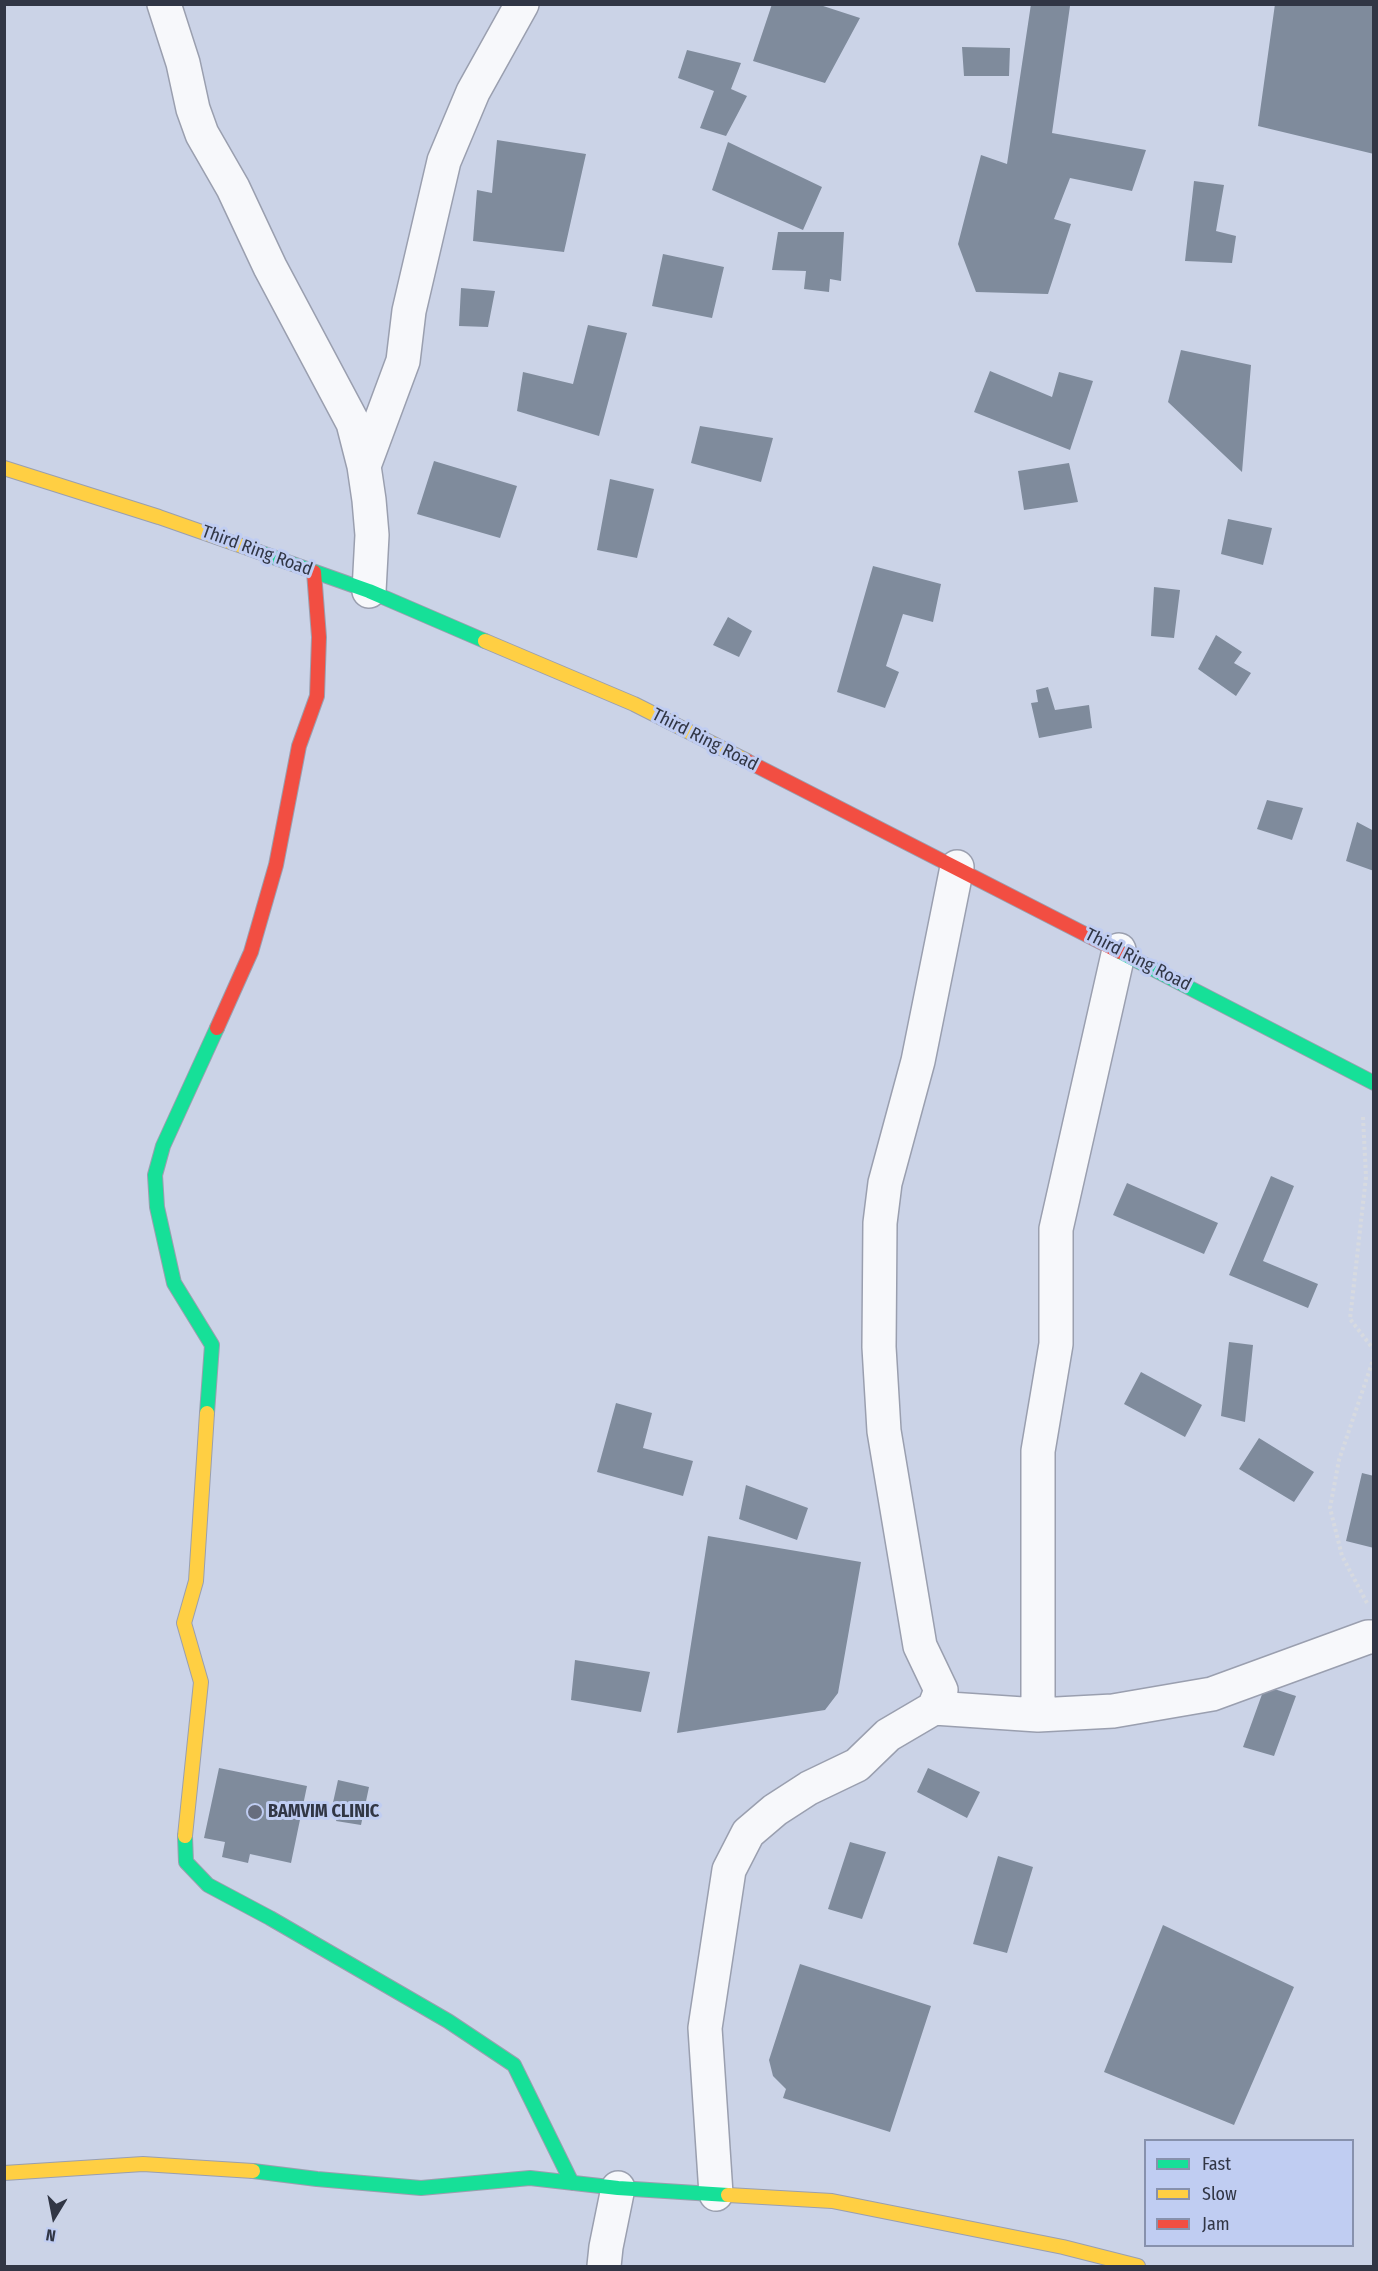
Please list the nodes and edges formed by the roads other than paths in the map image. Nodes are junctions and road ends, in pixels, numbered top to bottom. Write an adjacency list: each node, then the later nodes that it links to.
1 (164, 4): 3 (street)
2 (522, 4): 3 (street)
3 (364, 465): 6 (street)
4 (4, 468): 5 (street, Third Ring Road)
5 (314, 572): 6 (street, Third Ring Road); 14 (street)
6 (369, 591): 7 (street, Third Ring Road)
7 (957, 867): 8 (street, Third Ring Road); 11 (street)
8 (1119, 950): 9 (street, Third Ring Road); 12 (street)
9 (1372, 1082)
10 (1371, 1621): 12 (street)
11 (934, 1708): 12 (street); 16 (street)
12 (1038, 1715)
13 (4, 2173): 14 (street)
14 (572, 2183): 15 (street)
15 (618, 2188): 16 (street); 17 (street)
16 (716, 2194): 18 (street)
17 (604, 2266)
18 (1138, 2266)

